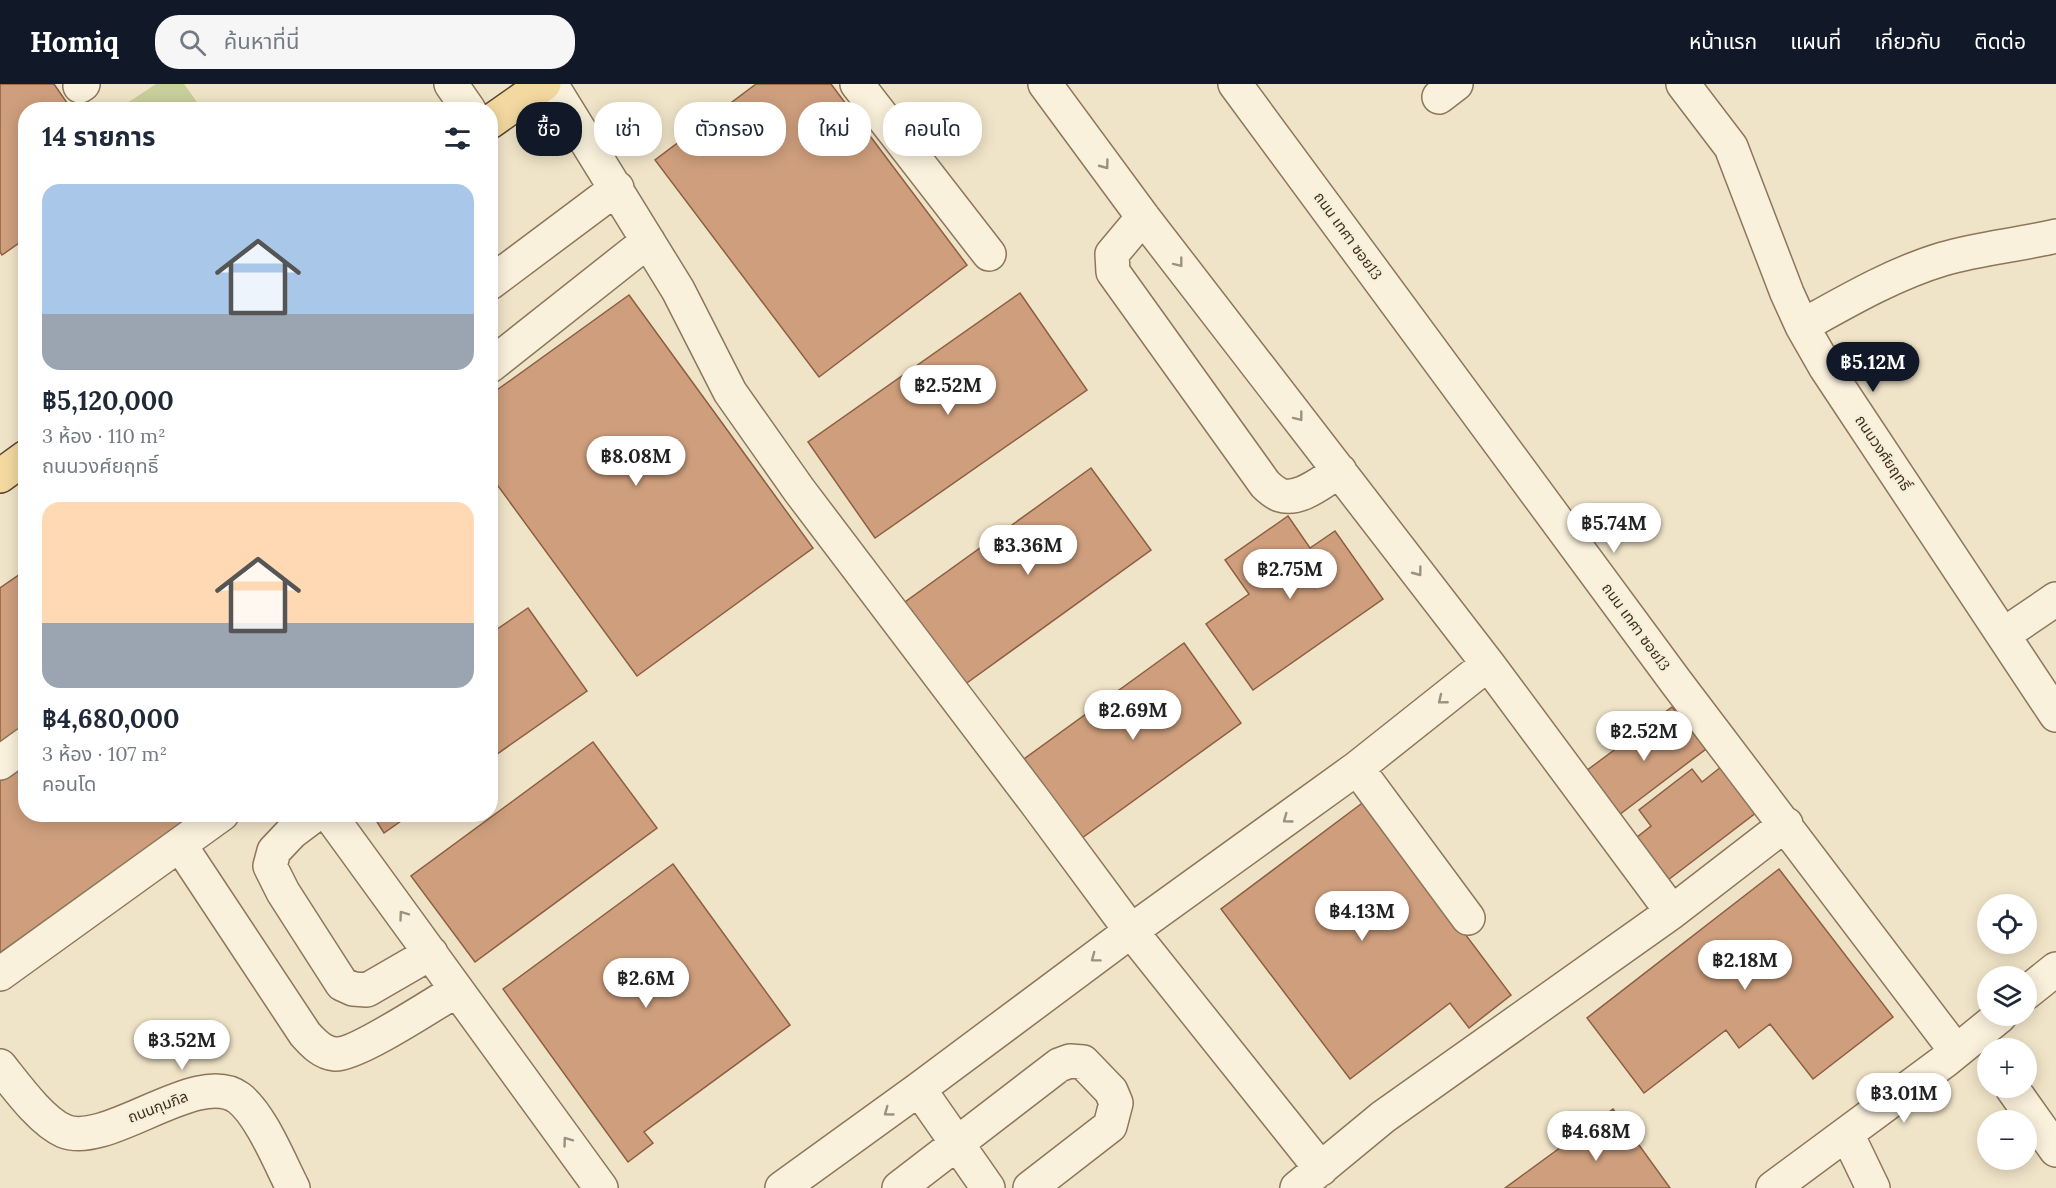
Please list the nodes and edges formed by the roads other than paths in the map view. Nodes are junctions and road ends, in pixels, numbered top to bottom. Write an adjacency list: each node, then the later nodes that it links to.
1 (451, 84): 8 (street)
2 (544, 84): 9 (main road)
3 (551, 84): 10 (street)
4 (857, 84): 14 (street)
5 (1045, 84): 11 (street, one-way to 11)
6 (1235, 84): 31 (street, ถนน เทศา ซอย13)
7 (1683, 84): 16 (street, ถนนวงศ์ยฤทธิ์)
8 (463, 102)
9 (498, 116)
10 (617, 188): 13 (street); 15 (street)
11 (1143, 217): 19 (street, one-way to 19); 19 (street)
12 (2056, 236): 16 (street)
13 (648, 241): 17 (street); 35 (street)
14 (989, 254)
15 (498, 277)
16 (1802, 326): 22 (street, ถนนวงศ์ยฤทธิ์)
17 (498, 360)
18 (18, 463): 20 (main road)
19 (1340, 471): 23 (street, one-way to 23)
20 (0, 476)
21 (2056, 599): 22 (street)
22 (2003, 635): 24 (street, ถนนวงศ์ยฤทธิ์)
23 (1488, 664): 27 (street, one-way to 27); 33 (street)
24 (2055, 711)
25 (18, 750): 26 (street)
26 (0, 763)
27 (1357, 768): 34 (street); 35 (street, one-way to 35)
28 (211, 822): 32 (street)
29 (305, 822): 36 (street)
30 (335, 822): 36 (street, one-way to 30)
31 (1786, 824): 33 (street); 41 (street, ถนน เทศา ซอย13)
32 (180, 845): 38 (street); 40 (street)
33 (1672, 912): 49 (street)
34 (1468, 918)
35 (1131, 931): 44 (street, one-way to 44); 49 (street)
36 (430, 953): 40 (street)
37 (2056, 969): 39 (street)
38 (0, 974)
39 (2037, 984)
40 (457, 990): 51 (street, one-way to 40)
41 (1979, 1038)
42 (1977, 1041): 46 (street)
43 (1, 1068): 50 (street, ถนนกุมภิล)
44 (919, 1089): 47 (street); 52 (street, one-way to 52)
45 (2019, 1098): 48 (street)
46 (1847, 1134): 56 (street); 57 (street)
47 (956, 1143): 53 (street); 54 (street); 55 (street)
48 (2056, 1150)
49 (1309, 1178)
50 (293, 1188)
51 (601, 1188)
52 (782, 1188)
53 (899, 1188)
54 (988, 1188)
55 (1030, 1188)
56 (1773, 1188)
57 (1873, 1188)

